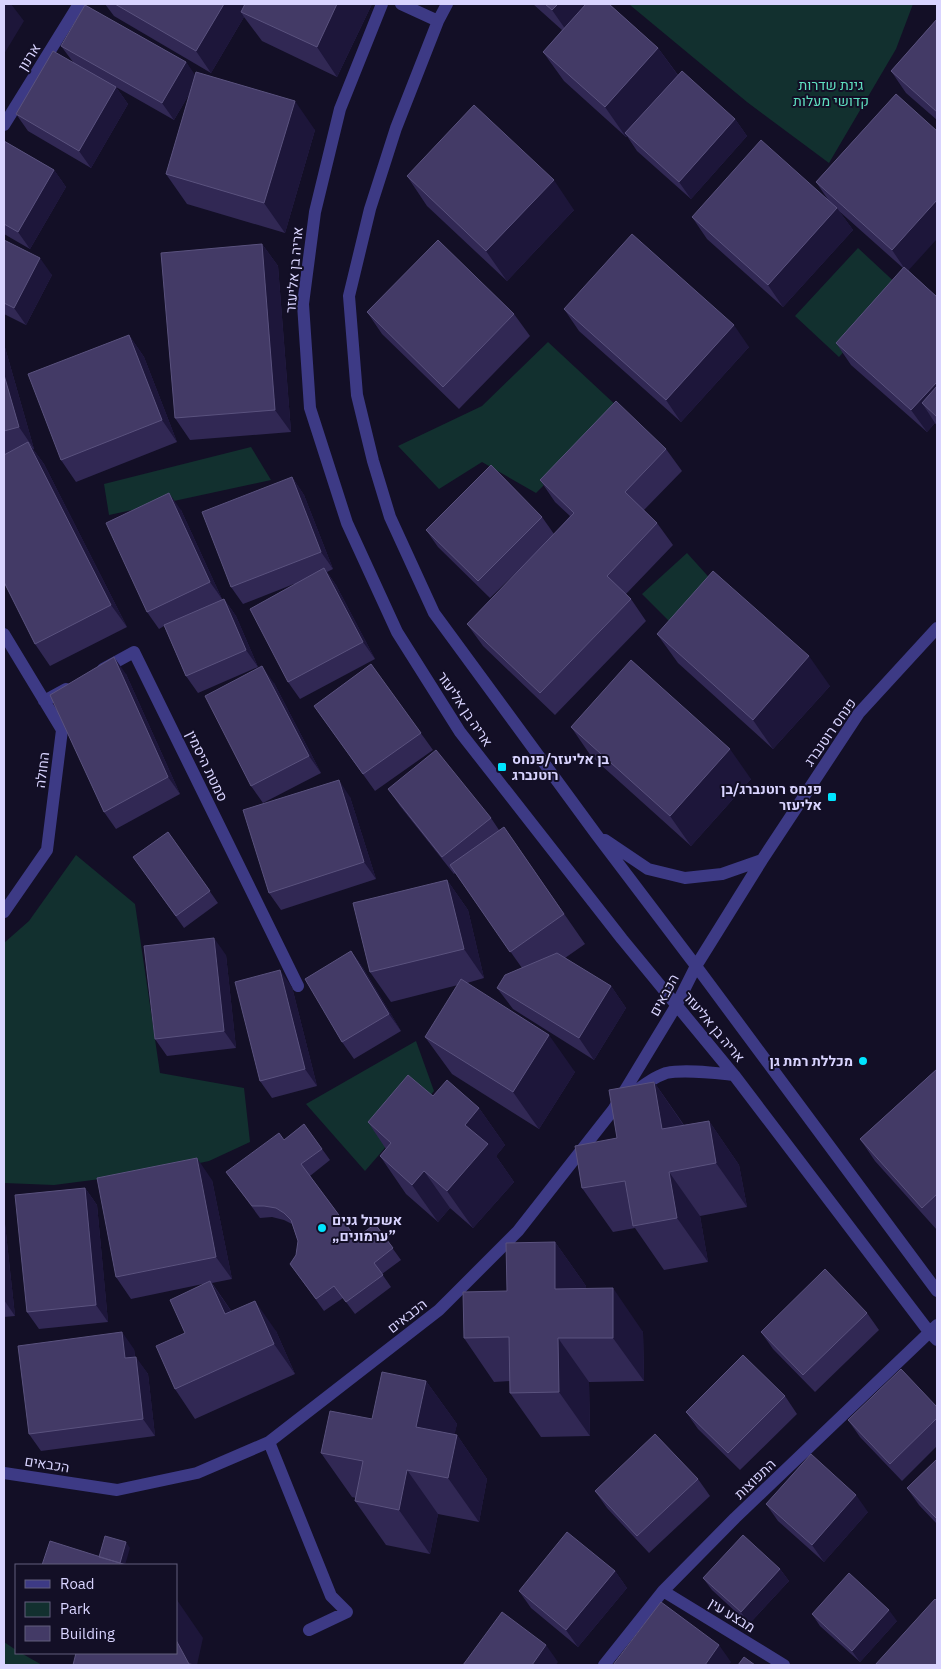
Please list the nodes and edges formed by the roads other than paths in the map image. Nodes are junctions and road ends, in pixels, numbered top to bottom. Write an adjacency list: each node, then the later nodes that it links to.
1 (79, 4): 6 (street, ארנון)
2 (382, 4): 17 (street, אריה בן אליעזר)
3 (401, 4): 5 (street)
4 (447, 4): 5 (street, אריה בן אליעזר)
5 (438, 21): 12 (street, אריה בן אליעזר)
6 (4, 126)
7 (937, 628): 13 (street, פנחס רוטנברג)
8 (4, 634): 11 (street, החולה)
9 (93, 674): 16 (street, סמטת היסמין)
10 (77, 683): 11 (street)
11 (44, 701): 14 (street, החולה)
12 (596, 834): 13 (street); 15 (street, אריה בן אליעזר)
13 (762, 860): 15 (street, פנחס רוטנברג)
14 (4, 912)
15 (696, 966): 17 (street, הכבאים); 20 (street, אריה בן אליעזר)
16 (298, 986)
17 (676, 1006): 18 (street, אריה בן אליעזר); 19 (street, הכבאים)
18 (734, 1075): 19 (street); 21 (street, אריה בן אליעזר)
19 (613, 1110): 22 (street, הכבאים)
20 (937, 1291)
21 (935, 1333): 24 (street, התפוצות)
22 (269, 1442): 23 (street, הכבאים); 25 (street)
23 (4, 1473)
24 (663, 1590): 26 (street, התפוצות); 27 (street, מבצע עין)
25 (310, 1630)
26 (604, 1665)
27 (784, 1665)

